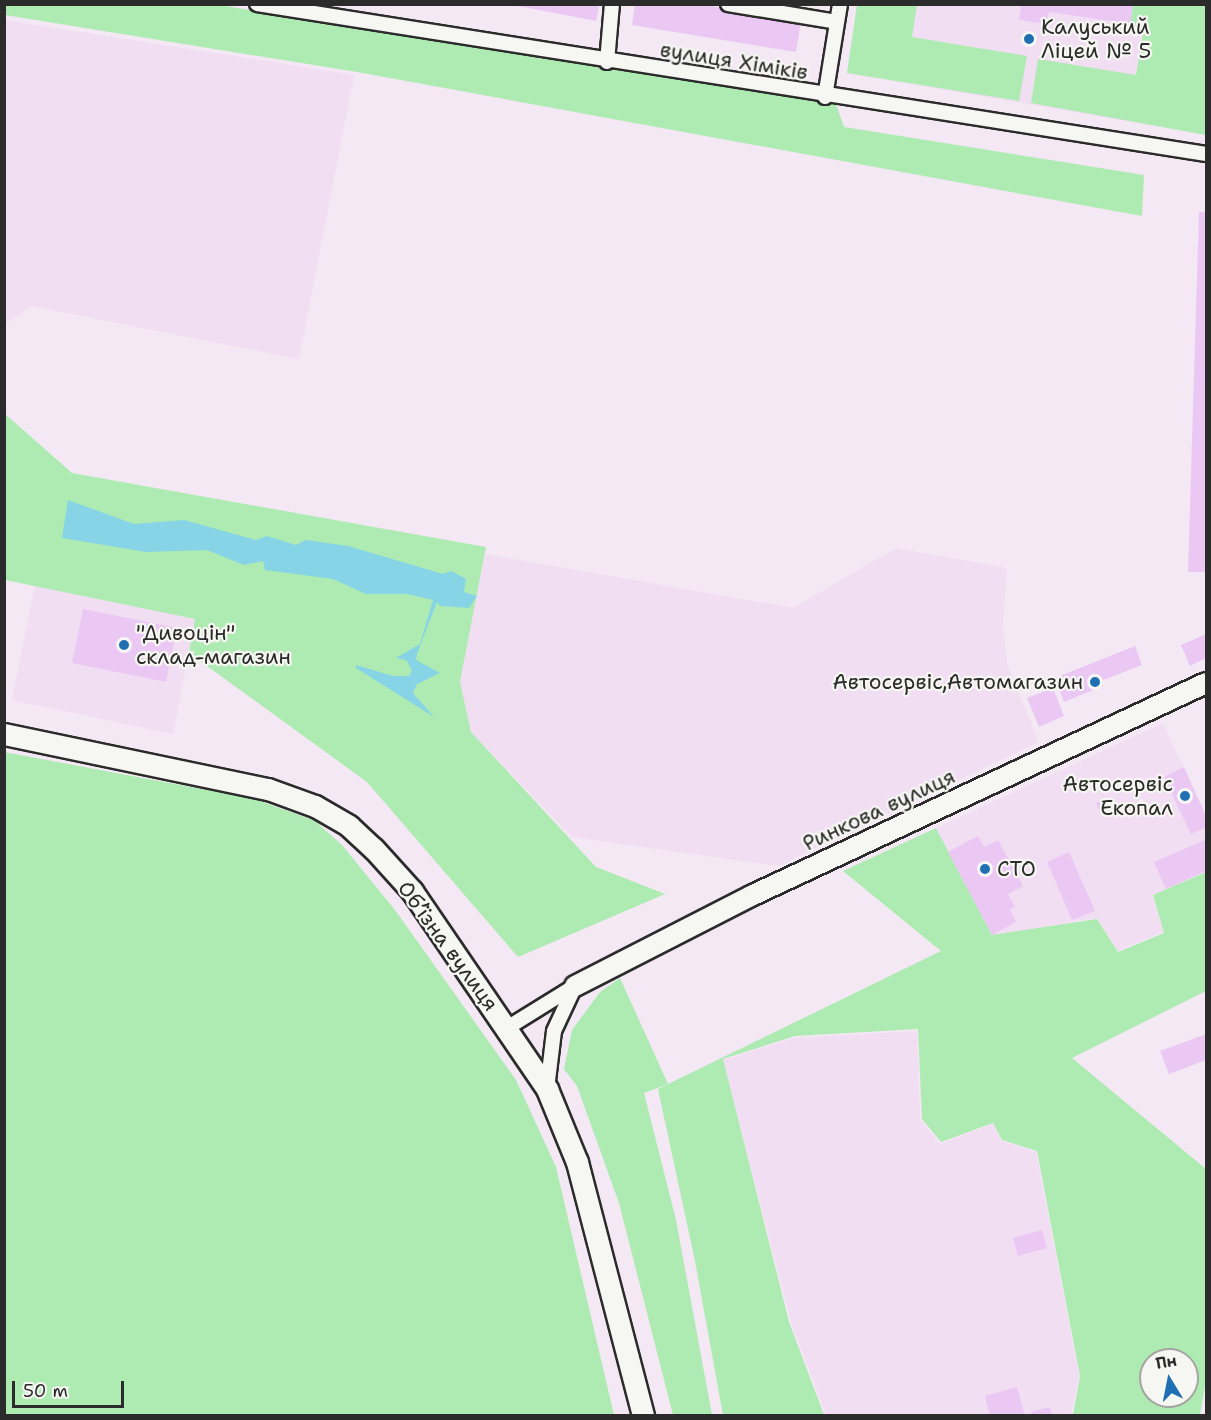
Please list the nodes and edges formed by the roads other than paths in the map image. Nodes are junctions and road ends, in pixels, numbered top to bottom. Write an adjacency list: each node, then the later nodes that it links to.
1 (256, 4): 6 (street, вулиця Хіміків)
2 (612, 4): 6 (street)
3 (728, 4): 5 (street)
4 (840, 4): 5 (street)
5 (837, 22): 7 (street)
6 (607, 62): 7 (street, вулиця Хіміків)
7 (825, 97): 8 (street, вулиця Хіміків)
8 (1206, 154)
9 (1206, 683): 11 (main road, Ринкова вулиця)
10 (4, 734): 12 (main road, Обʼїзна вулиця)
11 (575, 986): 12 (street, Ринкова вулиця); 13 (street)
12 (507, 1028): 13 (main road, Обʼїзна вулиця)
13 (547, 1089): 14 (main road, Обʼїзна вулиця)
14 (643, 1416)

